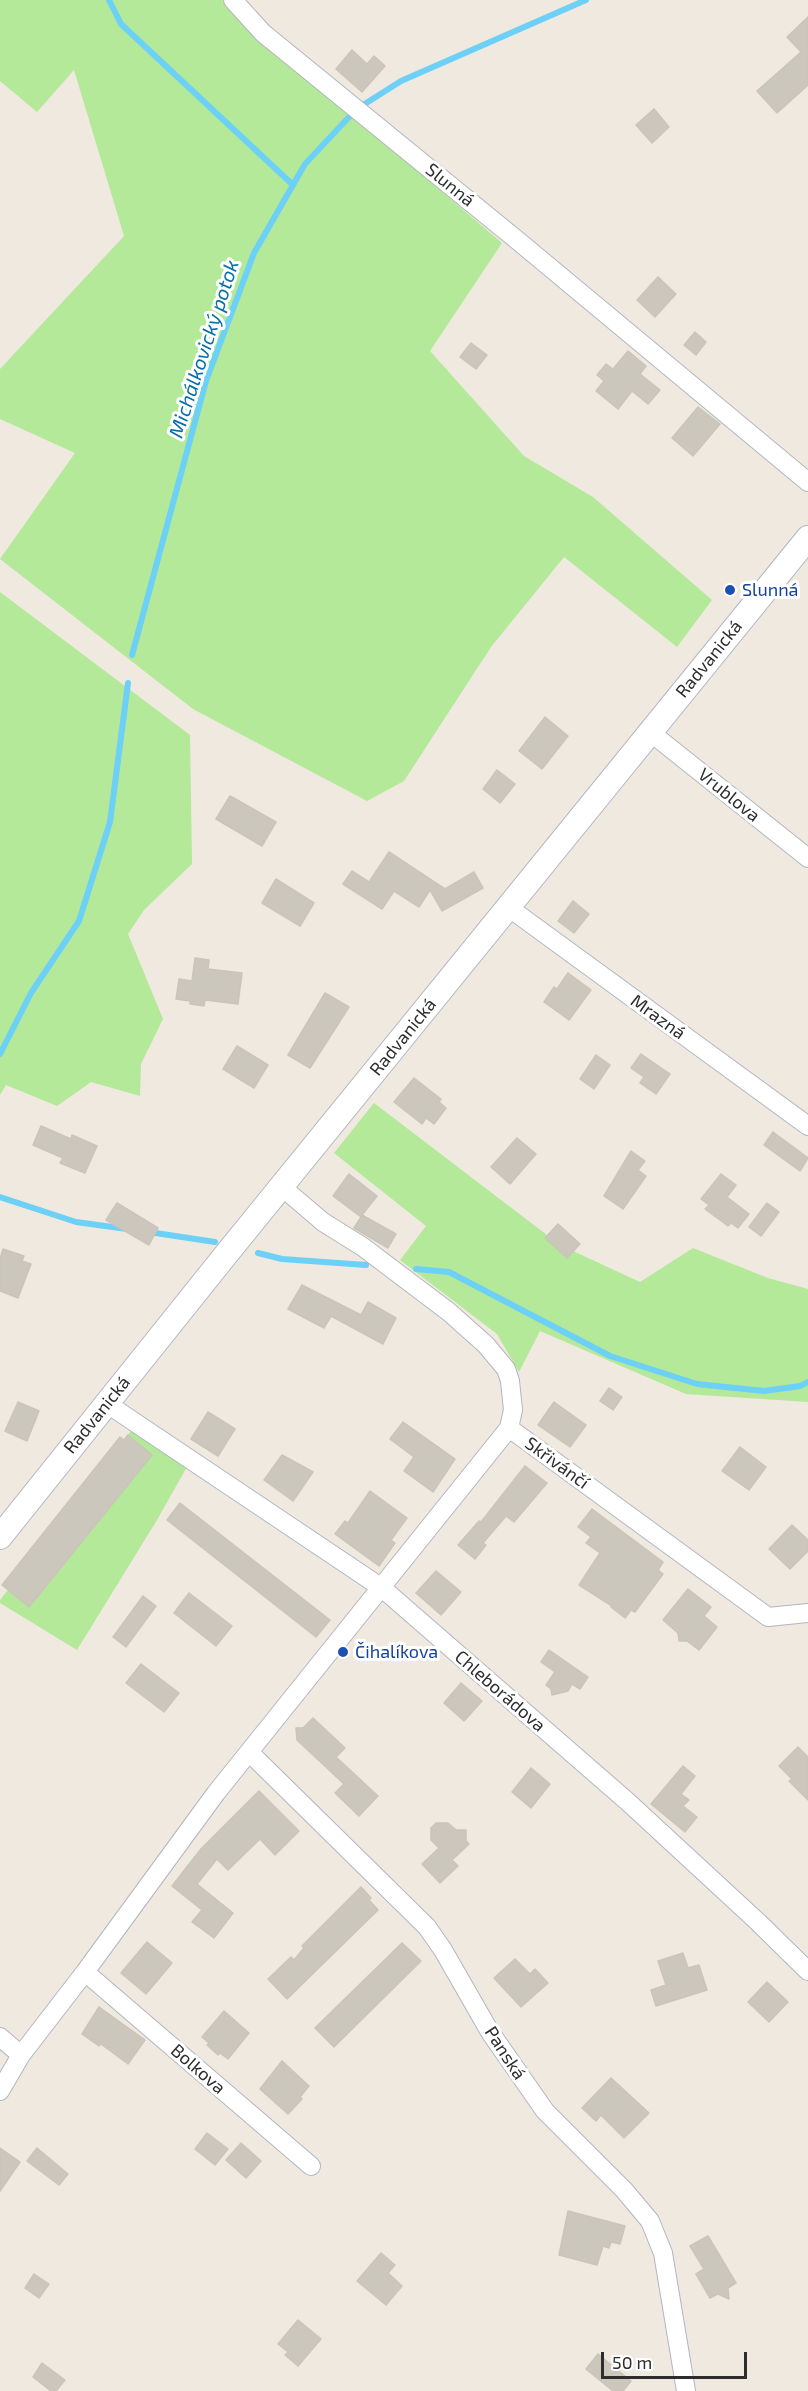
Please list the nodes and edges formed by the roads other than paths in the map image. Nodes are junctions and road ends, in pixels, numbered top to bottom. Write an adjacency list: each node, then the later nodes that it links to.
1 (233, 0): 2 (street, Slunná)
2 (808, 482)
3 (808, 538): 4 (street, Radvanická)
4 (650, 732): 5 (street, Vrublova); 6 (street, Radvanická)
5 (808, 858)
6 (508, 908): 7 (street, Mrazná); 8 (street, Radvanická)
7 (808, 1126)
8 (282, 1187): 9 (street, Radvanická); 10 (street, Skřivánčí)
9 (106, 1403): 11 (street, Radvanická); 12 (street, Chleborádova)
10 (509, 1428): 12 (street); 13 (street, Skřivánčí)
11 (0, 1537)
12 (382, 1588): 14 (street); 15 (street, Chleborádova)
13 (808, 1613)
14 (249, 1752): 16 (street); 21 (street, Panská)
15 (808, 1971)
16 (85, 1972): 18 (street); 20 (street, Bolkova)
17 (0, 2037): 18 (street)
18 (21, 2055): 19 (street)
19 (0, 2091)
20 (311, 2166)
21 (686, 2391)

